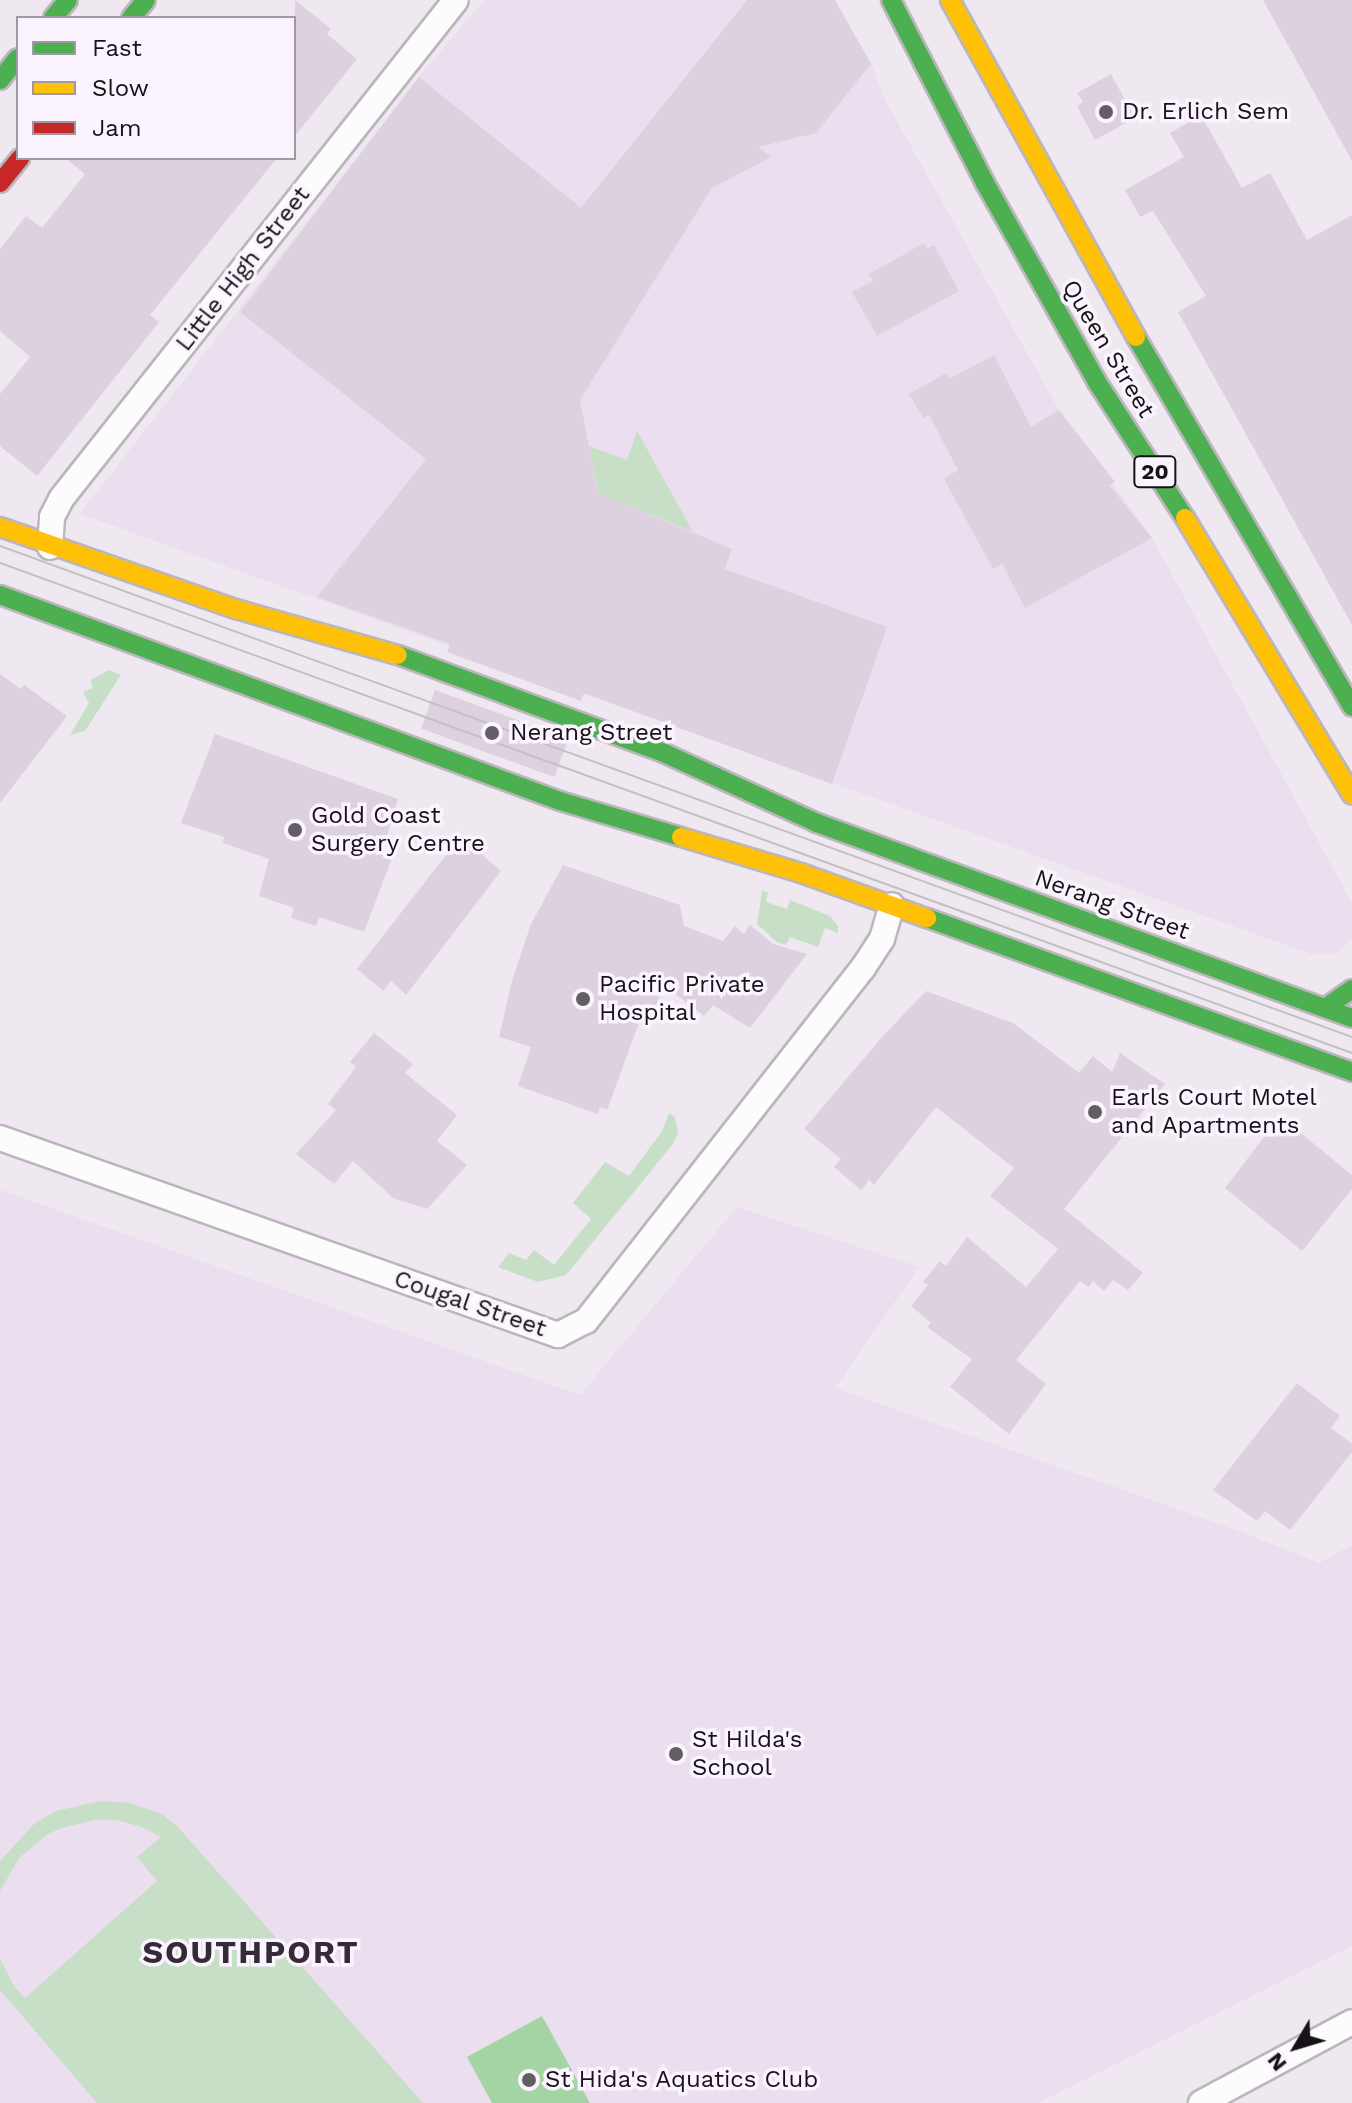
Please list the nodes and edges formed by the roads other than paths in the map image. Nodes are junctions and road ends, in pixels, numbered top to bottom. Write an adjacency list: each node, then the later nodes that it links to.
1 (68, 0): 6 (main road)
2 (146, 0): 7 (main road)
3 (456, 0): 13 (street, Little High Street)
4 (891, 0): 16 (main road, Queen Street / 20)
5 (950, 0): 15 (main road, Queen Street / 20)
6 (55, 16)
7 (133, 16)
8 (16, 60): 9 (main road)
9 (0, 80)
10 (18, 160): 11 (main road)
11 (0, 183)
12 (0, 527): 13 (main road, Nerang Street)
13 (50, 547): 19 (main road, Nerang Street)
14 (0, 595): 17 (main road)
15 (1352, 707)
16 (1352, 795)
17 (892, 905): 21 (main road); 22 (street, Cougal Street)
18 (1352, 989): 19 (main road)
19 (1325, 1008): 20 (main road, Nerang Street)
20 (1352, 1018)
21 (1352, 1072)
22 (0, 1138)
23 (1352, 2022): 24 (street)
24 (1201, 2103)

